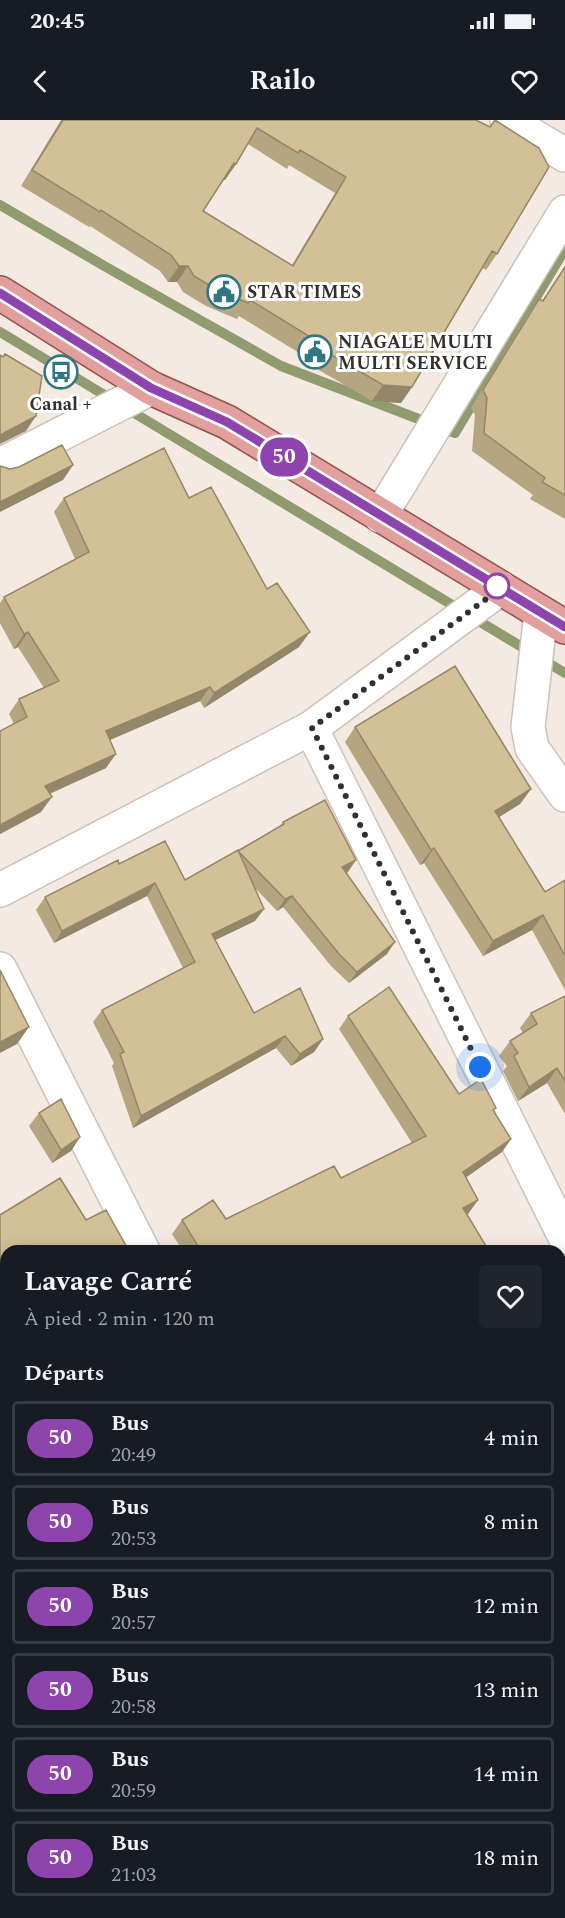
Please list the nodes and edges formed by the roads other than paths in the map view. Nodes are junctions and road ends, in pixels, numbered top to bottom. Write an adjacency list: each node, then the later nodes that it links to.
1 (507, 120): 2 (street)
2 (565, 155)
3 (565, 212): 7 (street)
4 (0, 293): 5 (main road)
5 (151, 388): 6 (street); 7 (main road)
6 (0, 465)
7 (380, 516): 8 (main road)
8 (501, 588): 9 (main road); 10 (street)
9 (553, 620): 11 (street)
10 (312, 728): 12 (street); 14 (street)
11 (565, 795)
12 (0, 890)
13 (0, 969): 15 (street)
14 (565, 1237)
15 (140, 1245)

